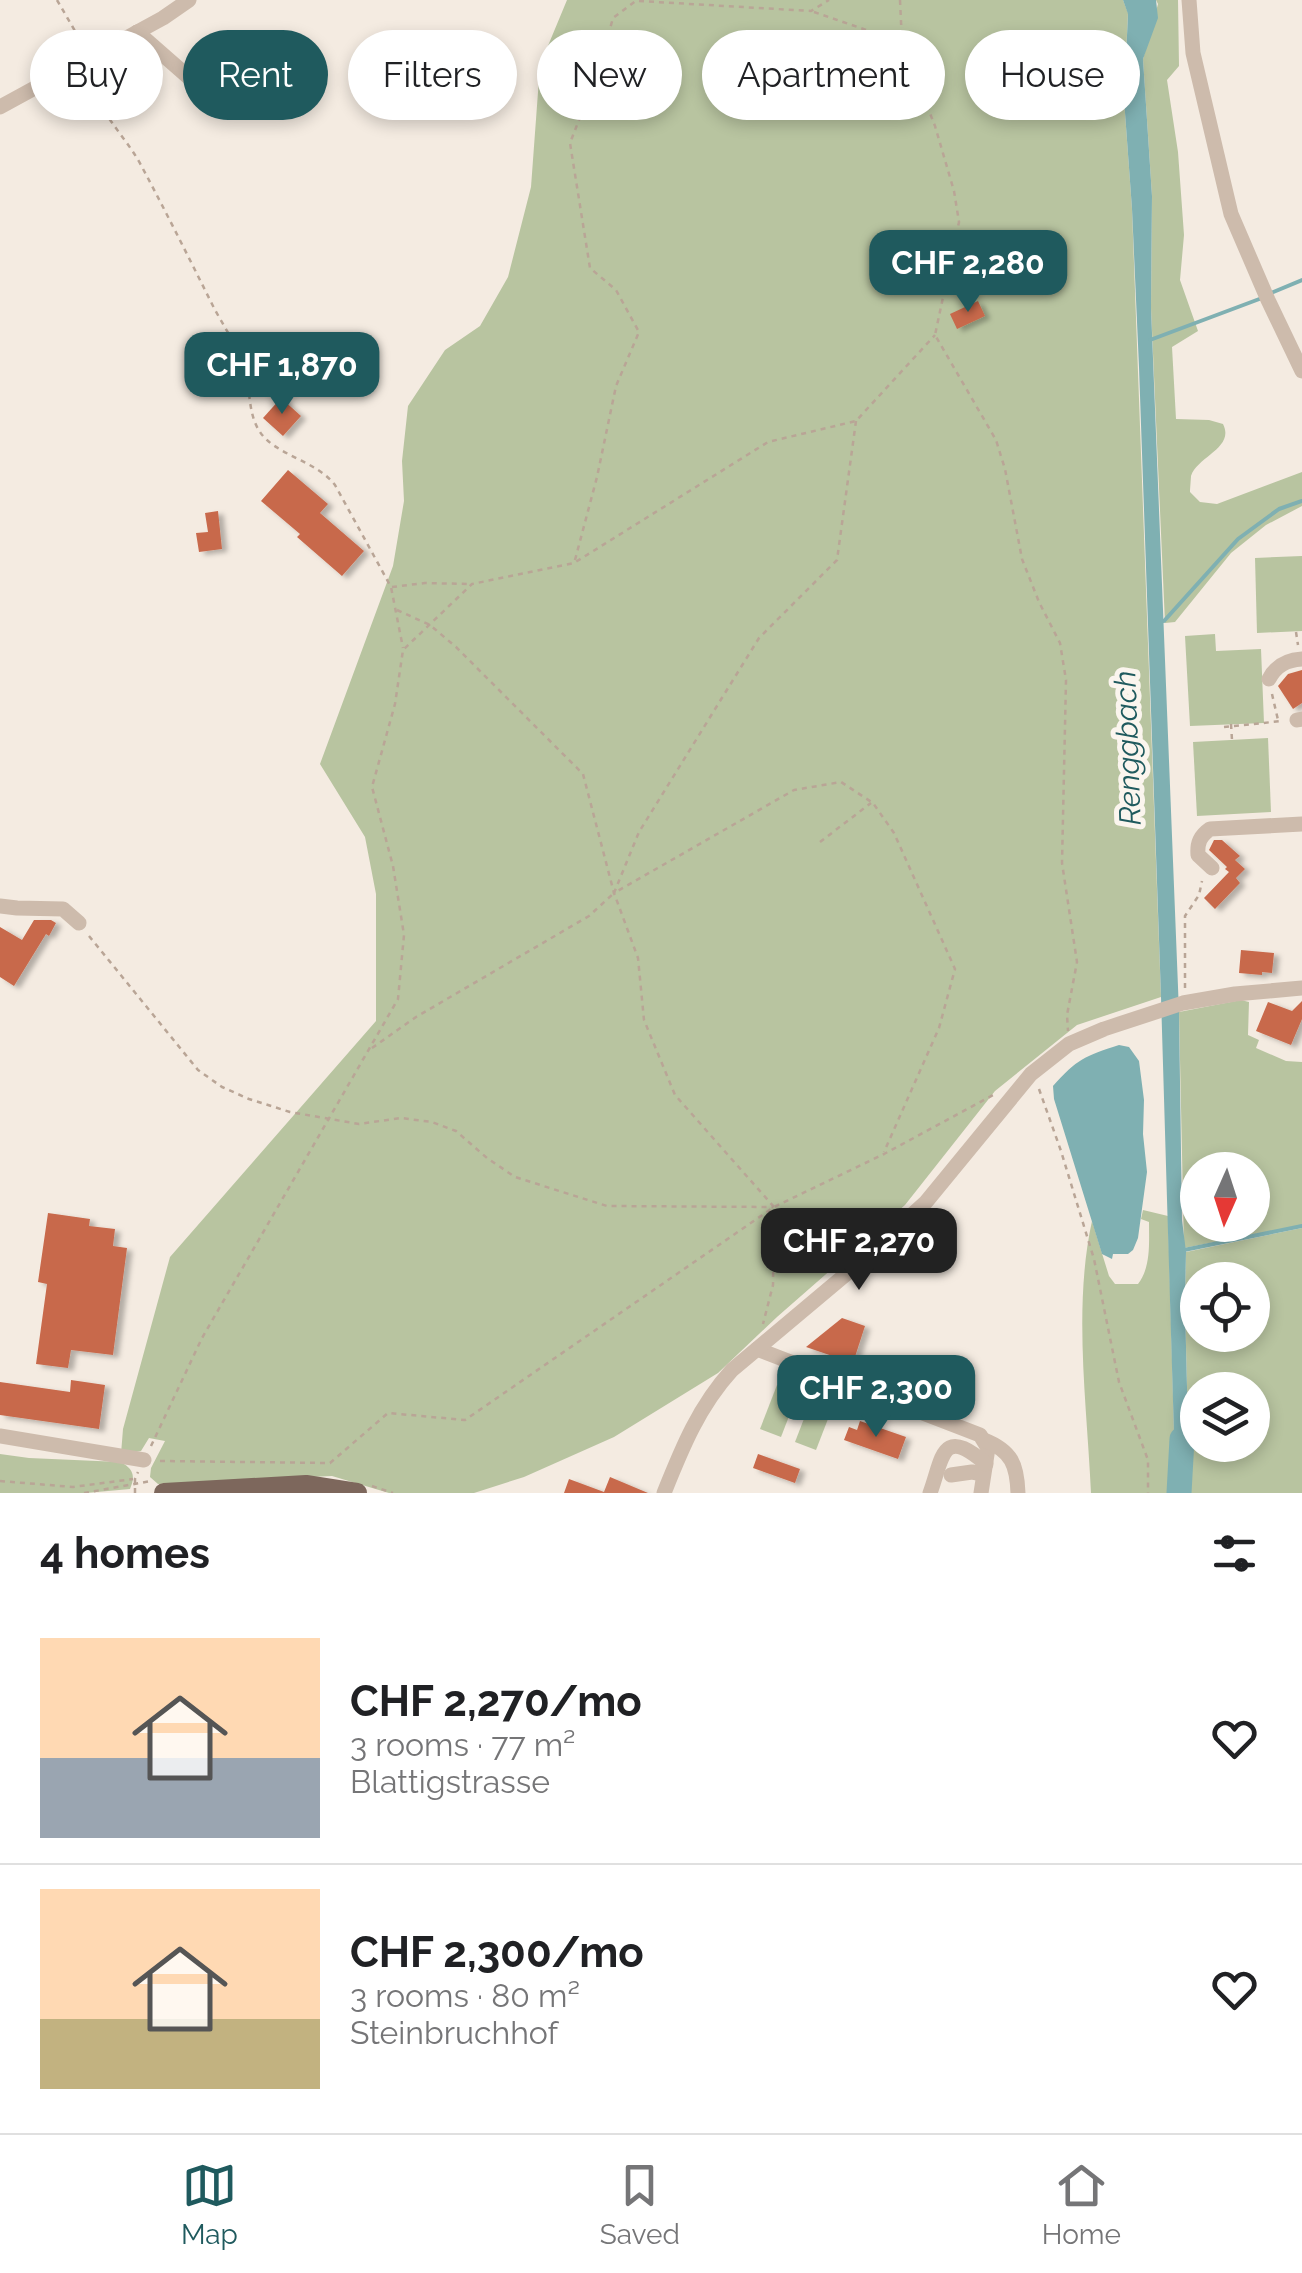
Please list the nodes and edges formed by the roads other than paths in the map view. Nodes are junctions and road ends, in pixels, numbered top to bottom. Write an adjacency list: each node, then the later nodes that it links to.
1 (189, 0): 3 (street)
2 (1189, 0): 8 (street)
3 (140, 30)
4 (163, 55): 5 (street)
5 (183, 72)
6 (30, 90): 7 (street)
7 (0, 107)
8 (1302, 371)
9 (1302, 659): 10 (street)
10 (1270, 679)
11 (1302, 824): 12 (street)
12 (1212, 868)
13 (0, 906): 14 (street)
14 (80, 924)
15 (1286, 970): 17 (street)
16 (1302, 988): 17 (street)
17 (1285, 990): 18 (street)
18 (756, 1349): 20 (street); 27 (street)
19 (0, 1436): 22 (street)
20 (984, 1440): 23 (street); 31 (street)
21 (939, 1459): 23 (street); 28 (street); 29 (street)
22 (144, 1460)
23 (985, 1469): 24 (street); 30 (street)
24 (951, 1475)
25 (164, 1493): 26 (main road)
26 (358, 1493)
27 (664, 1493)
28 (920, 1493)
29 (930, 1493)
30 (981, 1493)
31 (1018, 1493)

